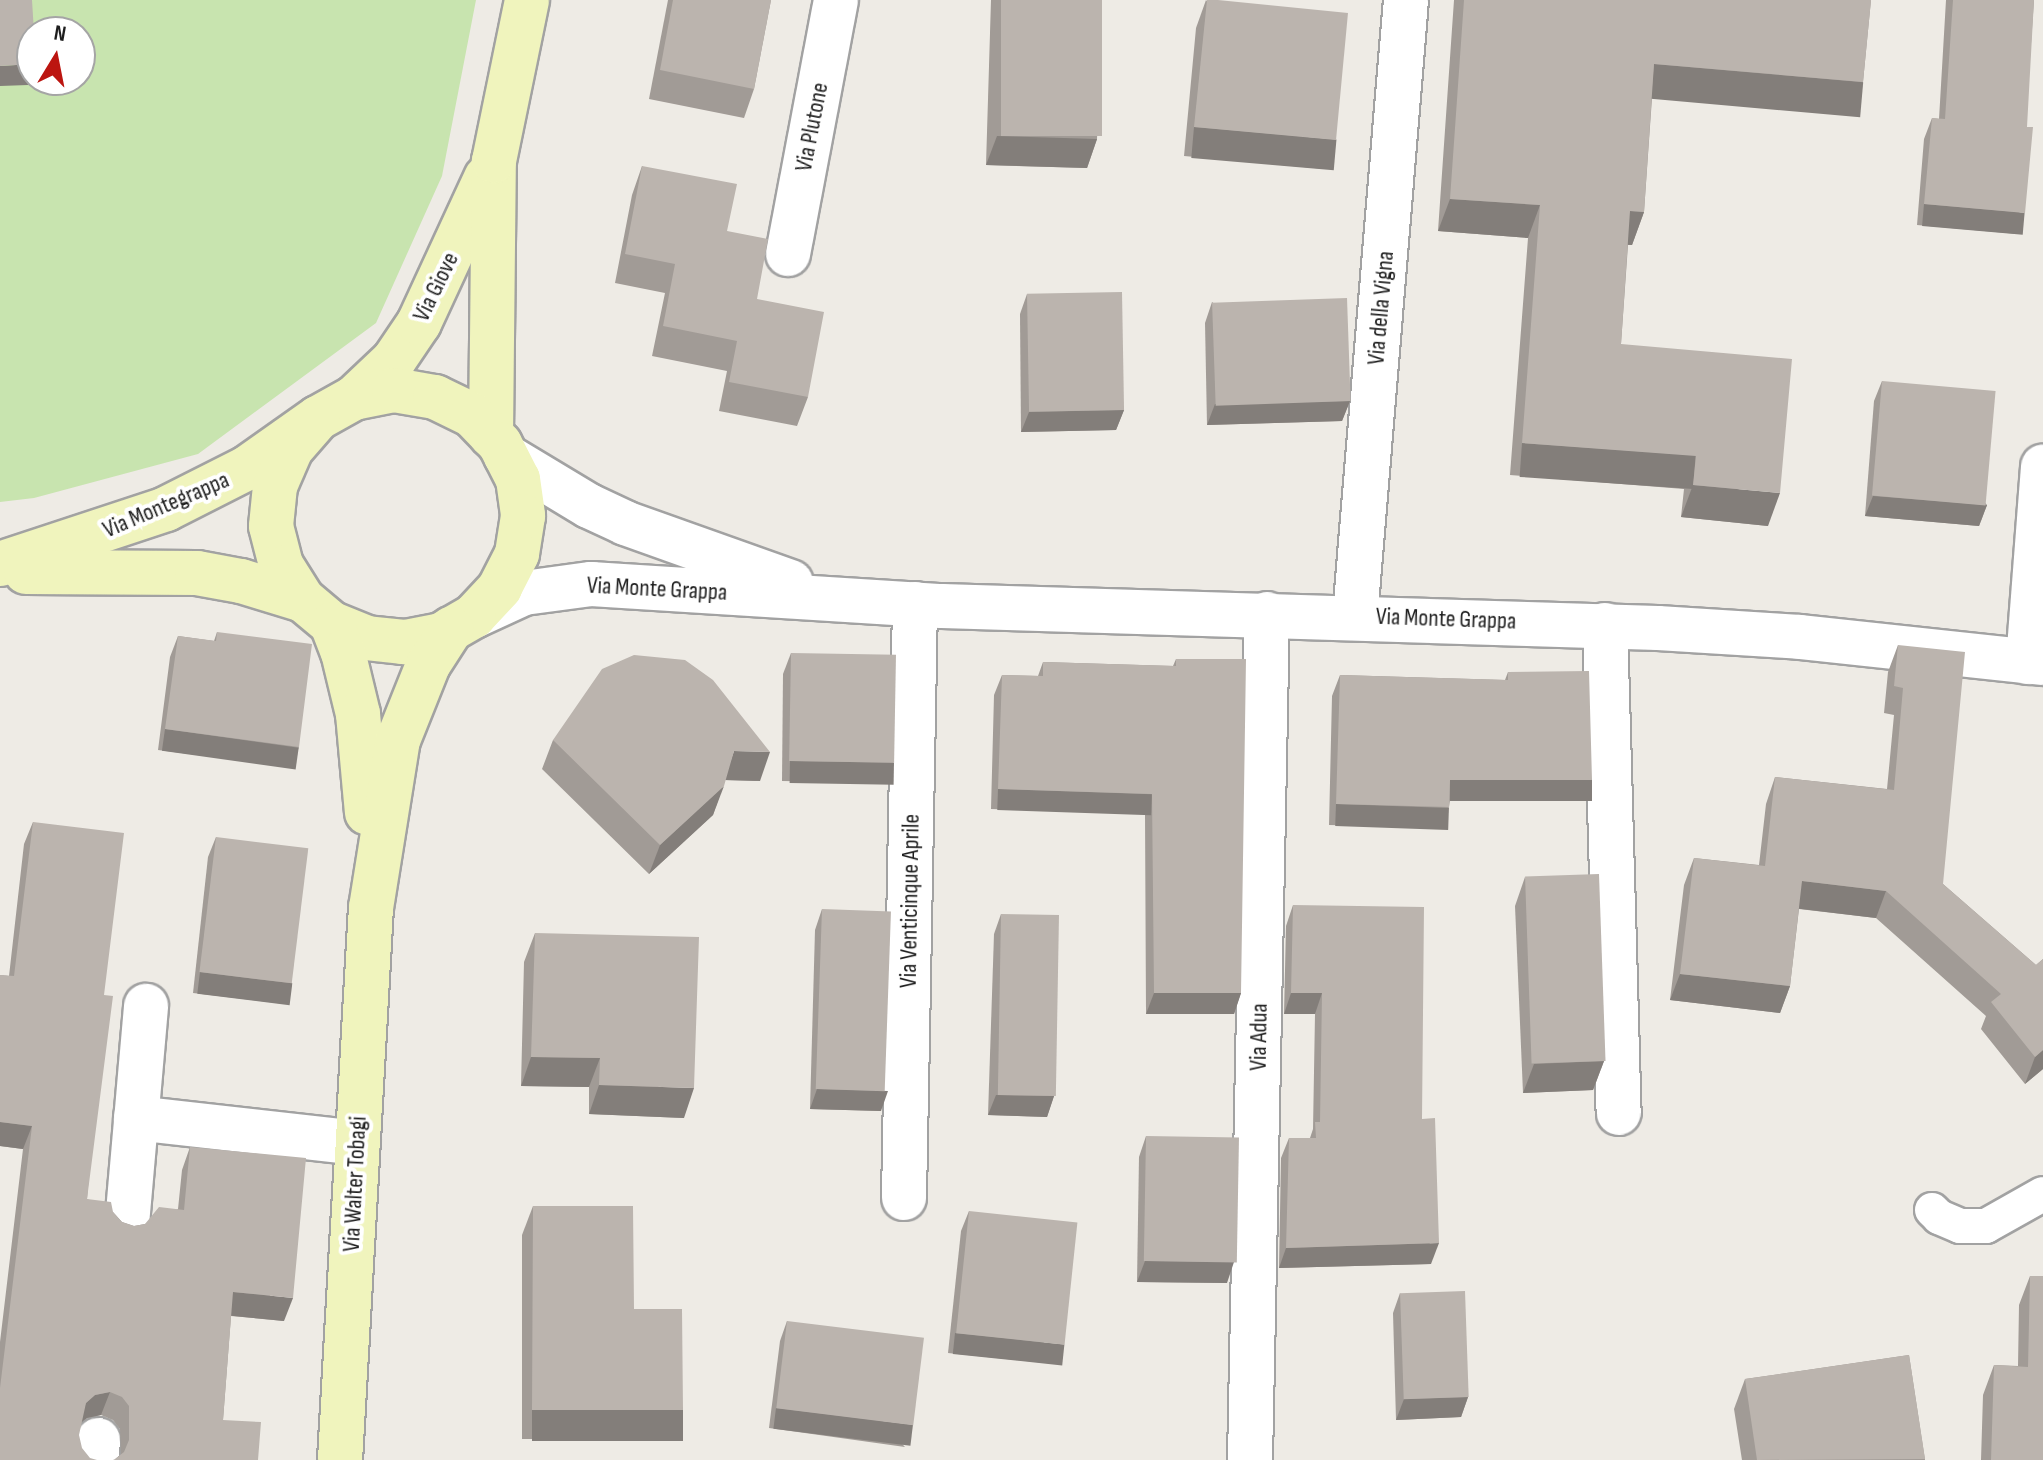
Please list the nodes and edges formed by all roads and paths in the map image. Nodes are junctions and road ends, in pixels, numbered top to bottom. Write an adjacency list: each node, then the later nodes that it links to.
1 (527, 0): 4 (street, Via Giove)
2 (836, 0): 5 (street, Via Plutone)
3 (1406, 0): 15 (street, Via della Vigna)
4 (494, 161): 6 (street, Via Giove); 7 (street, Via Giove)
5 (788, 254)
6 (336, 408): 7 (street); 9 (street, Via Montegrappa); 13 (street)
7 (499, 446): 11 (street, Via Monte Grappa); 16 (street)
8 (2043, 467): 18 (street)
9 (0, 564)
10 (0, 573): 13 (street, Via Montegrappa)
11 (846, 601): 12 (street, Via Monte Grappa); 16 (street, Via Monte Grappa)
12 (915, 604): 14 (street, Via Monte Grappa); 25 (street, Via Venticinque Aprile)
13 (317, 612): 16 (street); 19 (street, Via Walter Tobagi)
14 (1267, 614): 15 (street, Via Monte Grappa); 29 (street, Via Adua)
15 (1355, 616): 17 (street, Via Monte Grappa)
16 (463, 622): 19 (street, Via Walter Tobagi)
17 (1605, 625): 18 (street, Via Monte Grappa); 21 (street)
18 (2036, 663)
19 (371, 908): 23 (street, Via Walter Tobagi)
20 (146, 1006): 22 (street)
21 (1619, 1113)
22 (136, 1118): 23 (street); 27 (street)
23 (358, 1143): 28 (street, Via Walter Tobagi)
24 (2043, 1194): 26 (lane)
25 (904, 1198)
26 (1932, 1210)
27 (127, 1224)
28 (340, 1460)
29 (1250, 1460)

